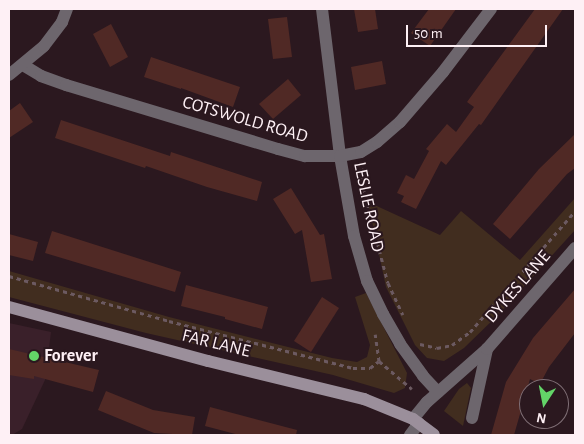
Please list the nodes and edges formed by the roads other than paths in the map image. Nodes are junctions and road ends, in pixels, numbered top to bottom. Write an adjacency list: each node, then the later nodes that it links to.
1 (67, 9): 4 (street)
2 (322, 9): 6 (street, LESLIE ROAD)
3 (491, 9): 6 (street, COTSWOLD ROAD)
4 (23, 65): 5 (street); 6 (street, COTSWOLD ROAD)
5 (9, 75)
6 (340, 156): 10 (street, LESLIE ROAD)
7 (575, 248): 9 (street, DYKES LANE)
8 (9, 307): 12 (street, FAR LANE)
9 (487, 349): 10 (street, DYKES LANE); 11 (street, DYKES LANE)
10 (438, 392): 12 (street, DYKES LANE)
11 (472, 418)
12 (416, 421): 13 (street, DYKES LANE); 14 (street, FAR LANE)
13 (410, 435)
14 (434, 435)

